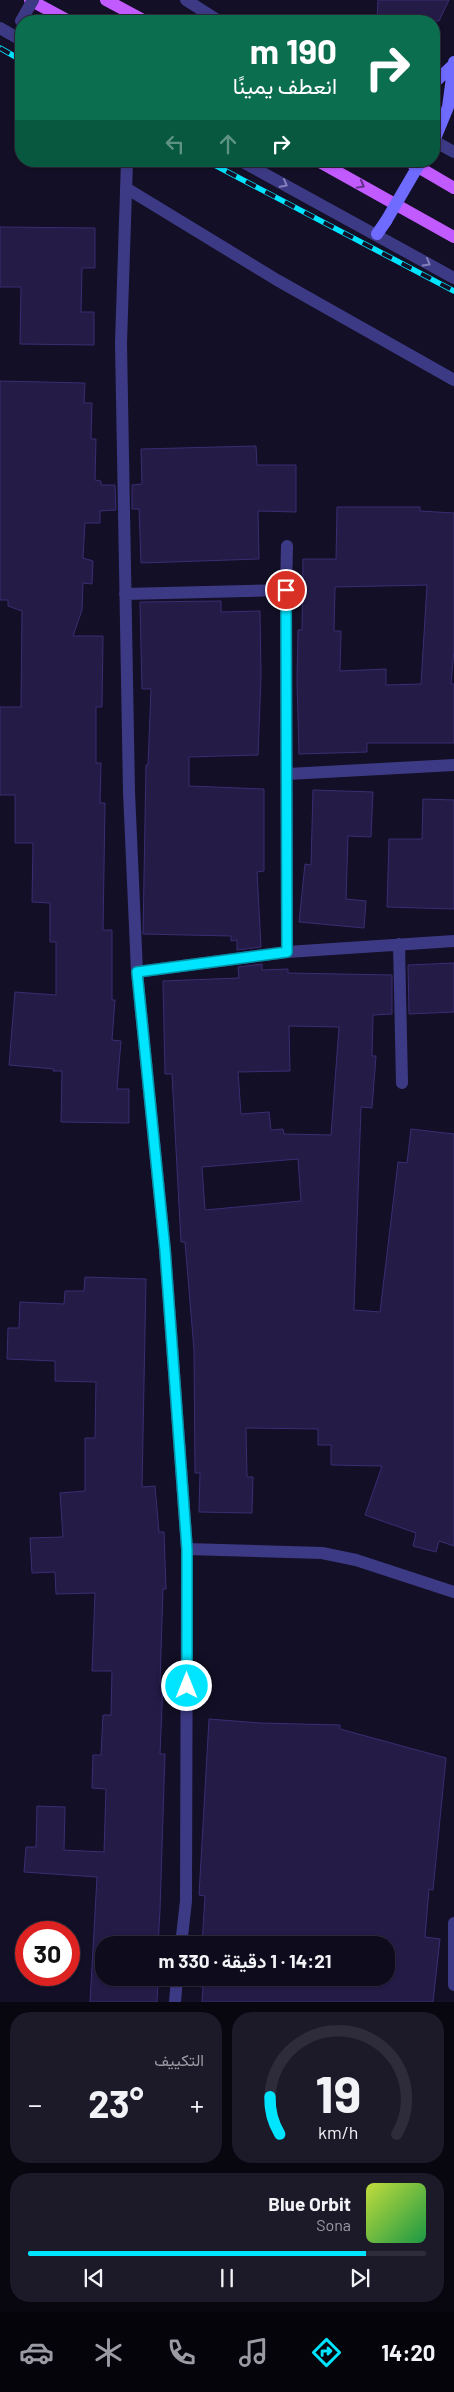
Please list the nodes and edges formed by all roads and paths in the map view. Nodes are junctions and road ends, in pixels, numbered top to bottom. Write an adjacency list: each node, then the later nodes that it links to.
1 (32, 0): 4 (street, bridge); 5 (main road)
2 (106, 0): 6 (main road)
3 (186, 0): 7 (street)
4 (24, 15)
5 (58, 15)
6 (133, 15)
7 (210, 15)
8 (0, 28): 9 (street)
9 (15, 37)
10 (453, 64): 11 (main road); 12 (main road)
11 (440, 77)
12 (440, 126)
13 (440, 144): 14 (street)
14 (454, 152)
15 (127, 167): 20 (street)
16 (252, 167): 22 (street, one-way to 22)
17 (329, 167): 23 (main road, one-way to 23)
18 (418, 167): 22 (main road, bridge)
19 (418, 167): 21 (main road)
20 (126, 188): 25 (street); 28 (street)
21 (454, 188)
22 (377, 234): 24 (street, one-way to 24)
23 (454, 237)
24 (454, 278)
25 (454, 380)
26 (287, 546): 27 (street)
27 (286, 590): 28 (street); 30 (street)
28 (125, 594): 34 (street)
29 (454, 765): 30 (street)
30 (288, 774): 33 (street)
31 (454, 940): 32 (street)
32 (399, 944): 33 (street); 35 (street)
33 (287, 952): 34 (street)
34 (137, 972): 36 (street)
35 (402, 1083)
36 (187, 1549): 37 (street); 39 (street)
37 (454, 1592)
38 (454, 1922): 40 (street)
39 (182, 1936)
40 (454, 1985)
41 (176, 1986): 42 (street)
42 (175, 2002)

